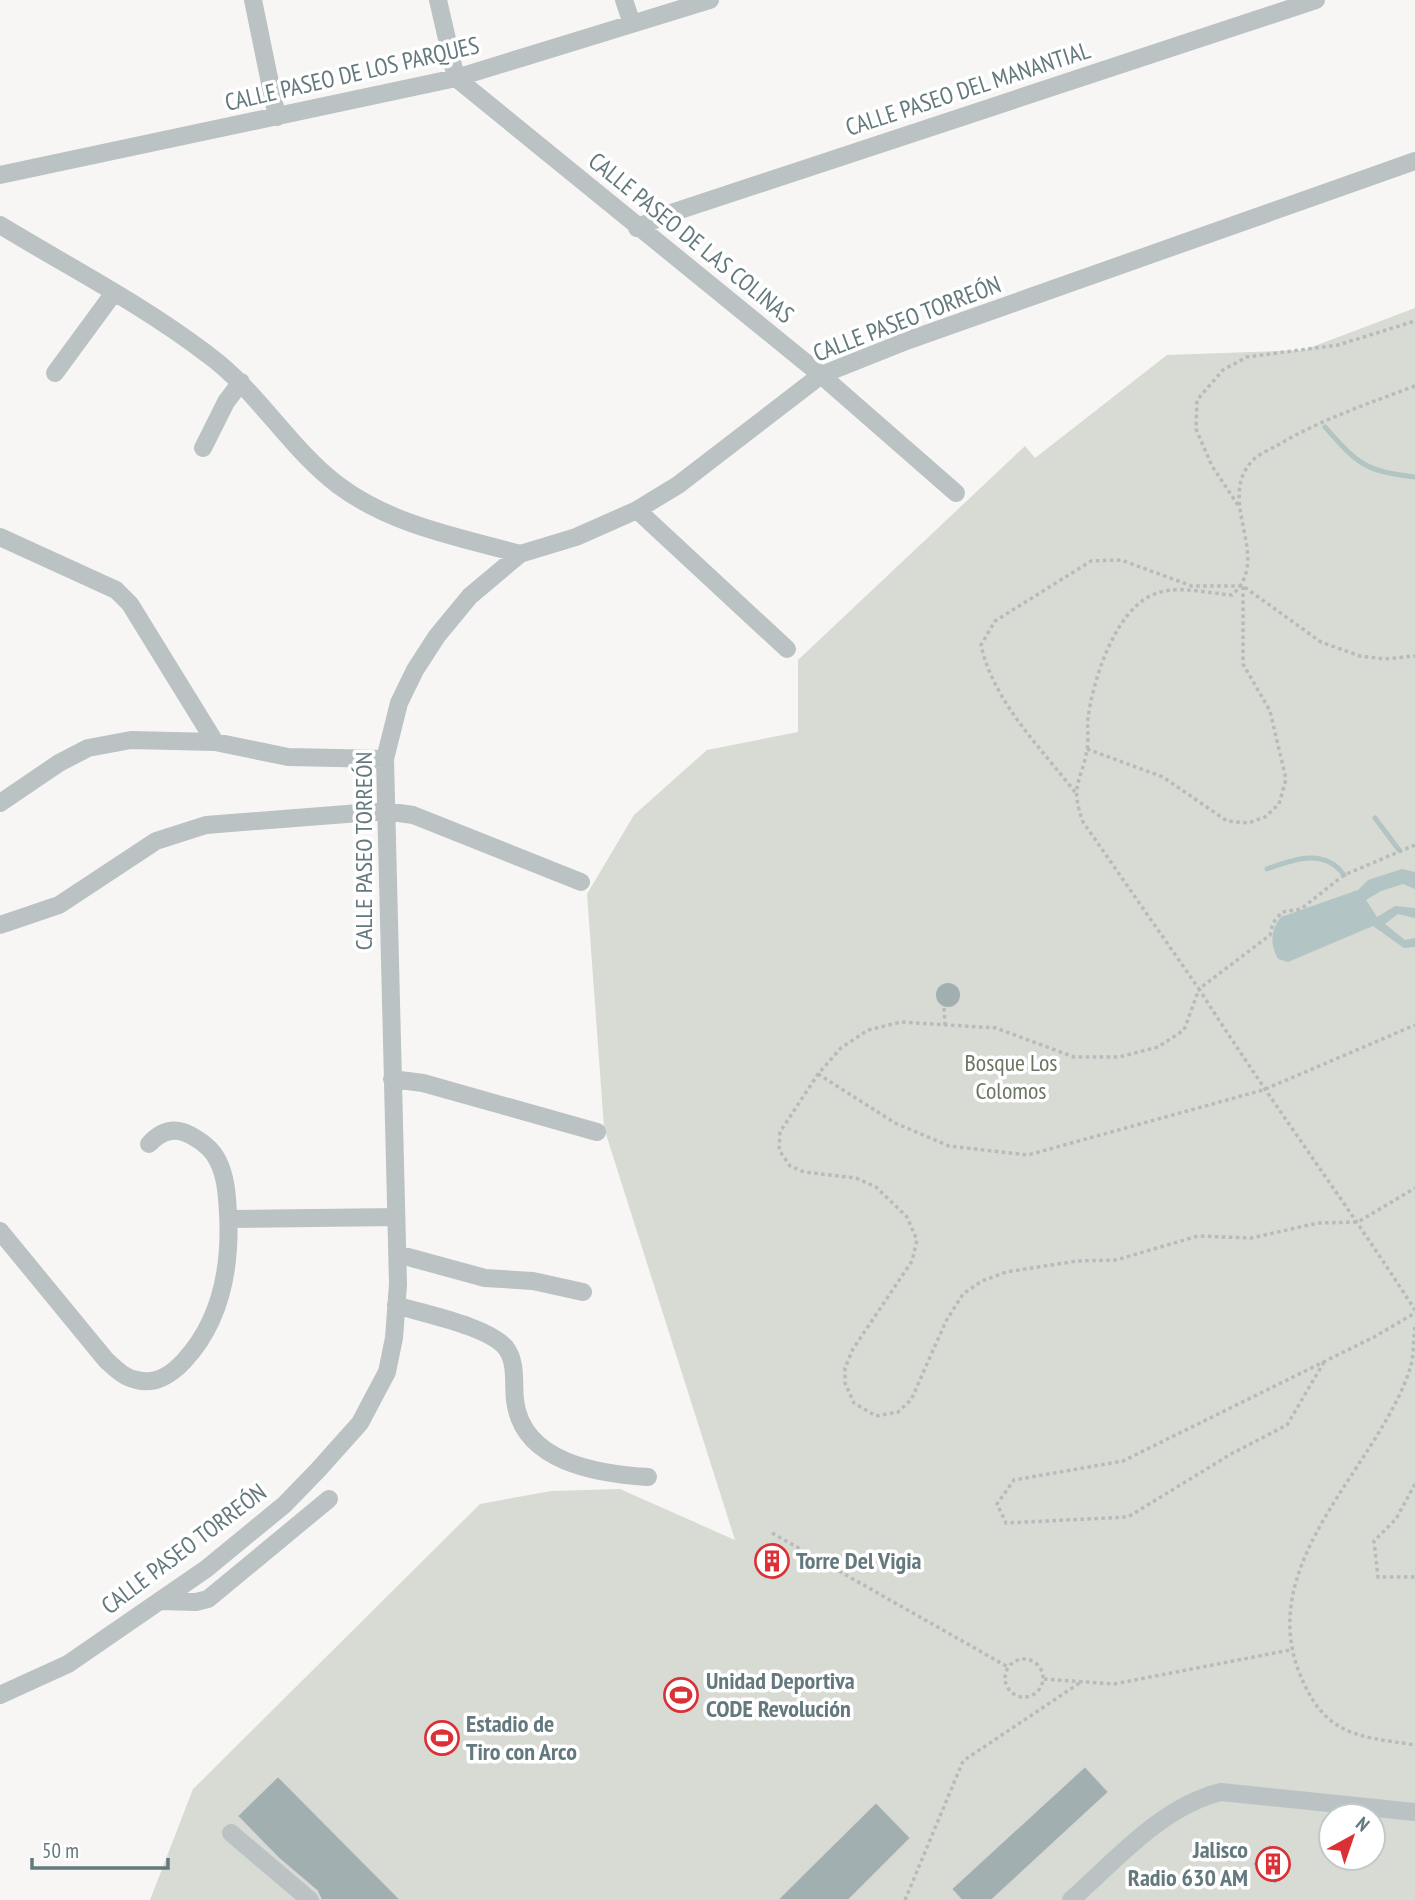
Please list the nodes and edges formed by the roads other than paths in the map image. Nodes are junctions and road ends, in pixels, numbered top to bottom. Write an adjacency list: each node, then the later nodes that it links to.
1 (253, 0): 8 (street)
2 (438, 0): 7 (street)
3 (624, 0): 6 (street)
4 (710, 0): 6 (street, CALLE PASEO DE LOS PARQUES)
5 (1316, 0): 12 (street, CALLE PASEO DEL MANANTIAL)
6 (632, 24): 7 (street, CALLE PASEO DE LOS PARQUES)
7 (456, 78): 8 (street, CALLE PASEO DE LOS PARQUES); 12 (street, CALLE PASEO DE LAS COLINAS)
8 (277, 117): 10 (street, CALLE PASEO DE LOS PARQUES)
9 (1415, 161): 15 (street, CALLE PASEO TORREÓN)
10 (0, 175)
11 (0, 225): 13 (street)
12 (638, 228): 15 (street, CALLE PASEO DE LAS COLINAS)
13 (113, 294): 14 (street); 16 (street)
14 (55, 373)
15 (821, 375): 18 (street, CALLE PASEO DE LAS COLINAS); 19 (street, CALLE PASEO TORREÓN)
16 (242, 382): 17 (street); 21 (street)
17 (203, 448)
18 (956, 493)
19 (637, 510): 21 (street, CALLE PASEO TORREÓN); 22 (street)
20 (0, 537): 23 (street)
21 (520, 554): 24 (street, CALLE PASEO TORREÓN)
22 (787, 649)
23 (215, 742): 24 (street); 25 (street)
24 (385, 759): 26 (street, CALLE PASEO TORREÓN)
25 (0, 803)
26 (385, 811): 27 (street); 28 (street); 29 (street, CALLE PASEO TORREÓN)
27 (581, 883)
28 (0, 925)
29 (392, 1079): 30 (street); 32 (street, CALLE PASEO TORREÓN)
30 (597, 1132)
31 (149, 1144): 33 (street)
32 (396, 1217): 33 (street); 35 (street, CALLE PASEO TORREÓN)
33 (229, 1219): 34 (street)
34 (2, 1237)
35 (397, 1254): 36 (street); 37 (street, CALLE PASEO TORREÓN)
36 (583, 1292)
37 (396, 1306): 38 (street); 40 (street, CALLE PASEO TORREÓN)
38 (648, 1477)
39 (329, 1499): 40 (street)
40 (159, 1601): 41 (street, CALLE PASEO TORREÓN)
41 (0, 1695)
42 (1415, 1812): 45 (street)
43 (231, 1833): 44 (street)
44 (310, 1900)
45 (1071, 1900)

